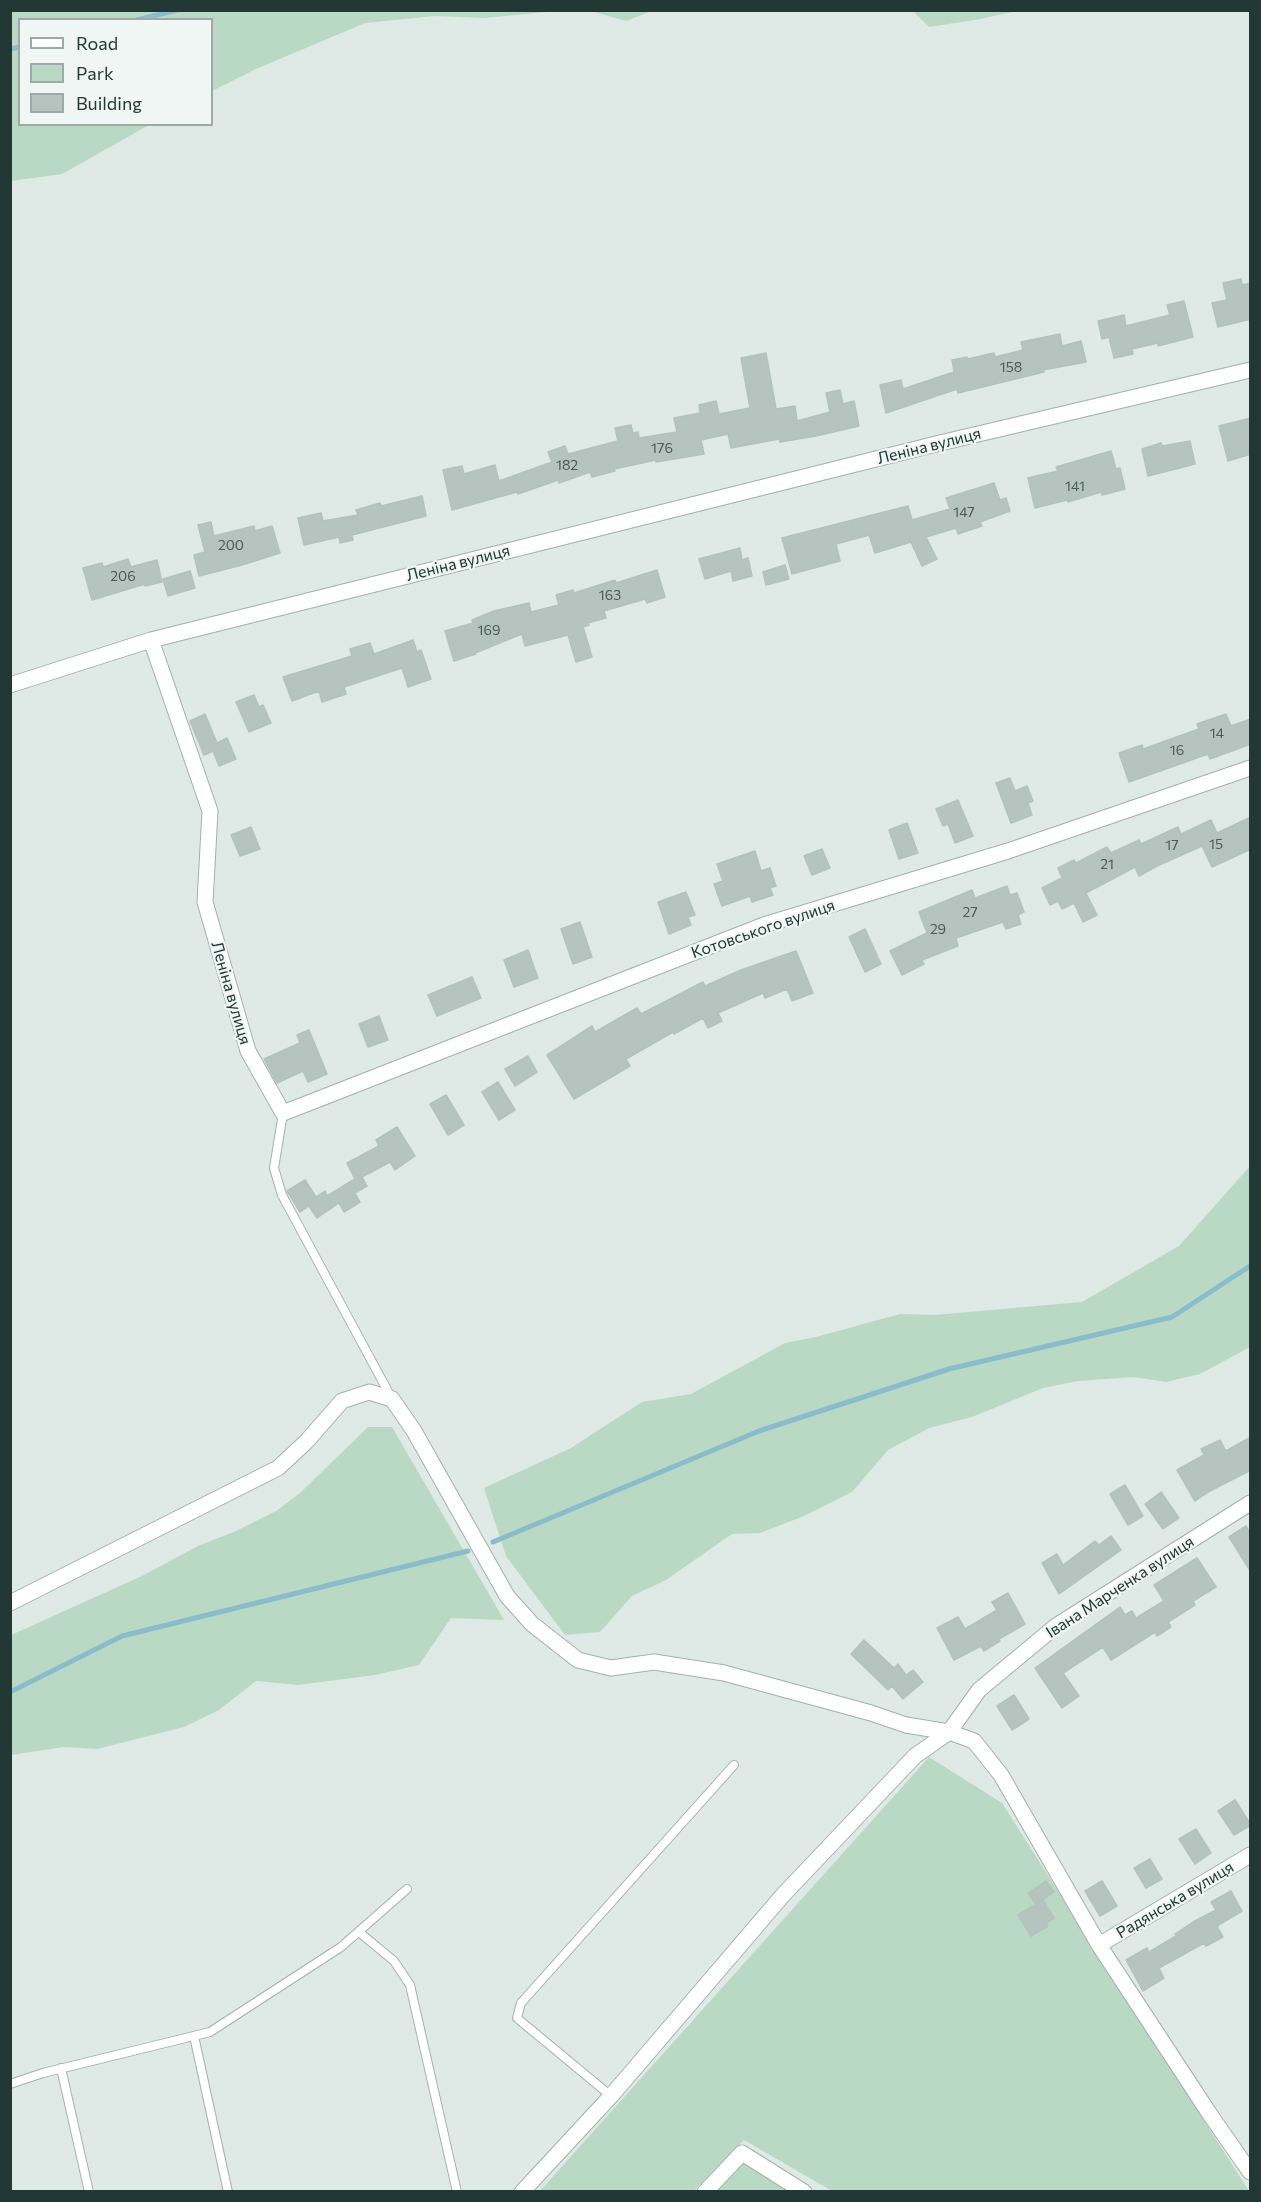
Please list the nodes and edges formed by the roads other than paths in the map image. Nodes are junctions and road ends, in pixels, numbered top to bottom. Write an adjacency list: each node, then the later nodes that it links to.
1 (1251, 370): 2 (street, Леніна вулиця)
2 (151, 639): 3 (street); 5 (street, Леніна вулиця)
3 (10, 685)
4 (1251, 768): 5 (street, Котовського вулиця)
5 (284, 1113): 6 (lane)
6 (392, 1399): 8 (street); 9 (street)
7 (1251, 1503): 9 (street, Івана Марченка вулиця)
8 (10, 1603)
9 (949, 1732): 14 (street); 18 (street, Івана Марченка вулиця)
10 (735, 1766): 18 (lane)
11 (1251, 1855): 14 (street, Радянська вулиця)
12 (407, 1888): 13 (lane)
13 (359, 1932): 15 (lane); 22 (lane)
14 (1099, 1945): 19 (street)
15 (194, 2036): 16 (lane); 21 (lane)
16 (61, 2068): 17 (lane); 20 (lane)
17 (10, 2084)
18 (611, 2096): 23 (street, Івана Марченка вулиця)
19 (1251, 2172)
20 (89, 2192)
21 (228, 2192)
22 (457, 2192)
23 (522, 2192)
24 (705, 2192): 25 (street)
25 (804, 2192)

